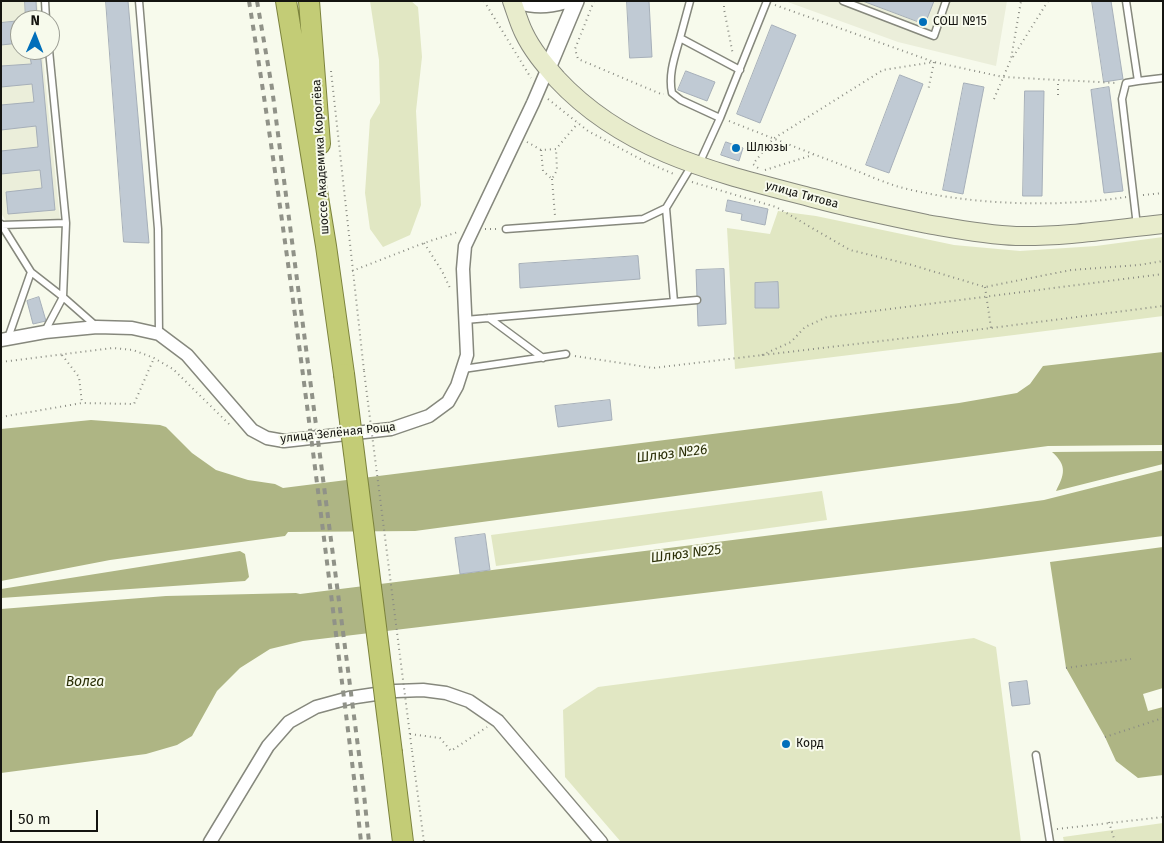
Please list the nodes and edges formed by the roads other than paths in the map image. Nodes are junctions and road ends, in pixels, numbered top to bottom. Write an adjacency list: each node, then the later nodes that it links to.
1 (139, 1): 38 (lane)
2 (286, 1): 29 (highway, шоссе Академика Королёва)
3 (309, 1): 29 (highway, шоссе Академика Королёва)
4 (501, 1): 14 (main road)
5 (512, 1): 14 (main road, улица Титова)
6 (517, 1): 7 (street)
7 (564, 1)
8 (576, 1): 17 (street)
9 (690, 1): 15 (lane)
10 (843, 1): 11 (lane)
11 (946, 1)
12 (1126, 1): 20 (lane)
13 (767, 2): 18 (lane)
14 (523, 33): 17 (main road, улица Титова)
15 (680, 38): 18 (lane); 21 (lane)
16 (50, 60): 24 (lane)
17 (548, 68): 22 (main road, улица Титова); 35 (street, улица Зелёная Роща)
18 (737, 69): 21 (lane)
19 (1163, 78): 20 (lane)
20 (1138, 80): 27 (lane)
21 (720, 118): 22 (lane)
22 (695, 165): 23 (lane); 27 (main road, улица Титова)
23 (666, 208): 28 (lane); 33 (lane)
24 (66, 223): 26 (lane); 31 (lane)
25 (1163, 224): 27 (main road, улица Титова)
26 (2, 225): 30 (lane)
27 (1137, 227)
28 (506, 229)
29 (326, 246): 45 (highway, bridge)
30 (31, 272): 31 (lane); 39 (lane)
31 (63, 297): 36 (lane); 37 (lane)
32 (697, 300): 33 (lane)
33 (674, 302): 34 (lane)
34 (489, 318): 35 (lane); 41 (lane)
35 (465, 320): 42 (street, улица Зелёная Роща)
36 (97, 327): 37 (street, улица Зелёная Роща); 38 (street, улица Зелёная Роща)
37 (45, 332): 39 (street, улица Зелёная Роща)
38 (159, 334): 42 (street, улица Зелёная Роща)
39 (4, 340)
40 (566, 354): 41 (lane)
41 (543, 358): 42 (lane)
42 (463, 369)
43 (1036, 756): 47 (lane)
44 (210, 842): 46 (street)
45 (403, 842)
46 (601, 842)
47 (1050, 842)

